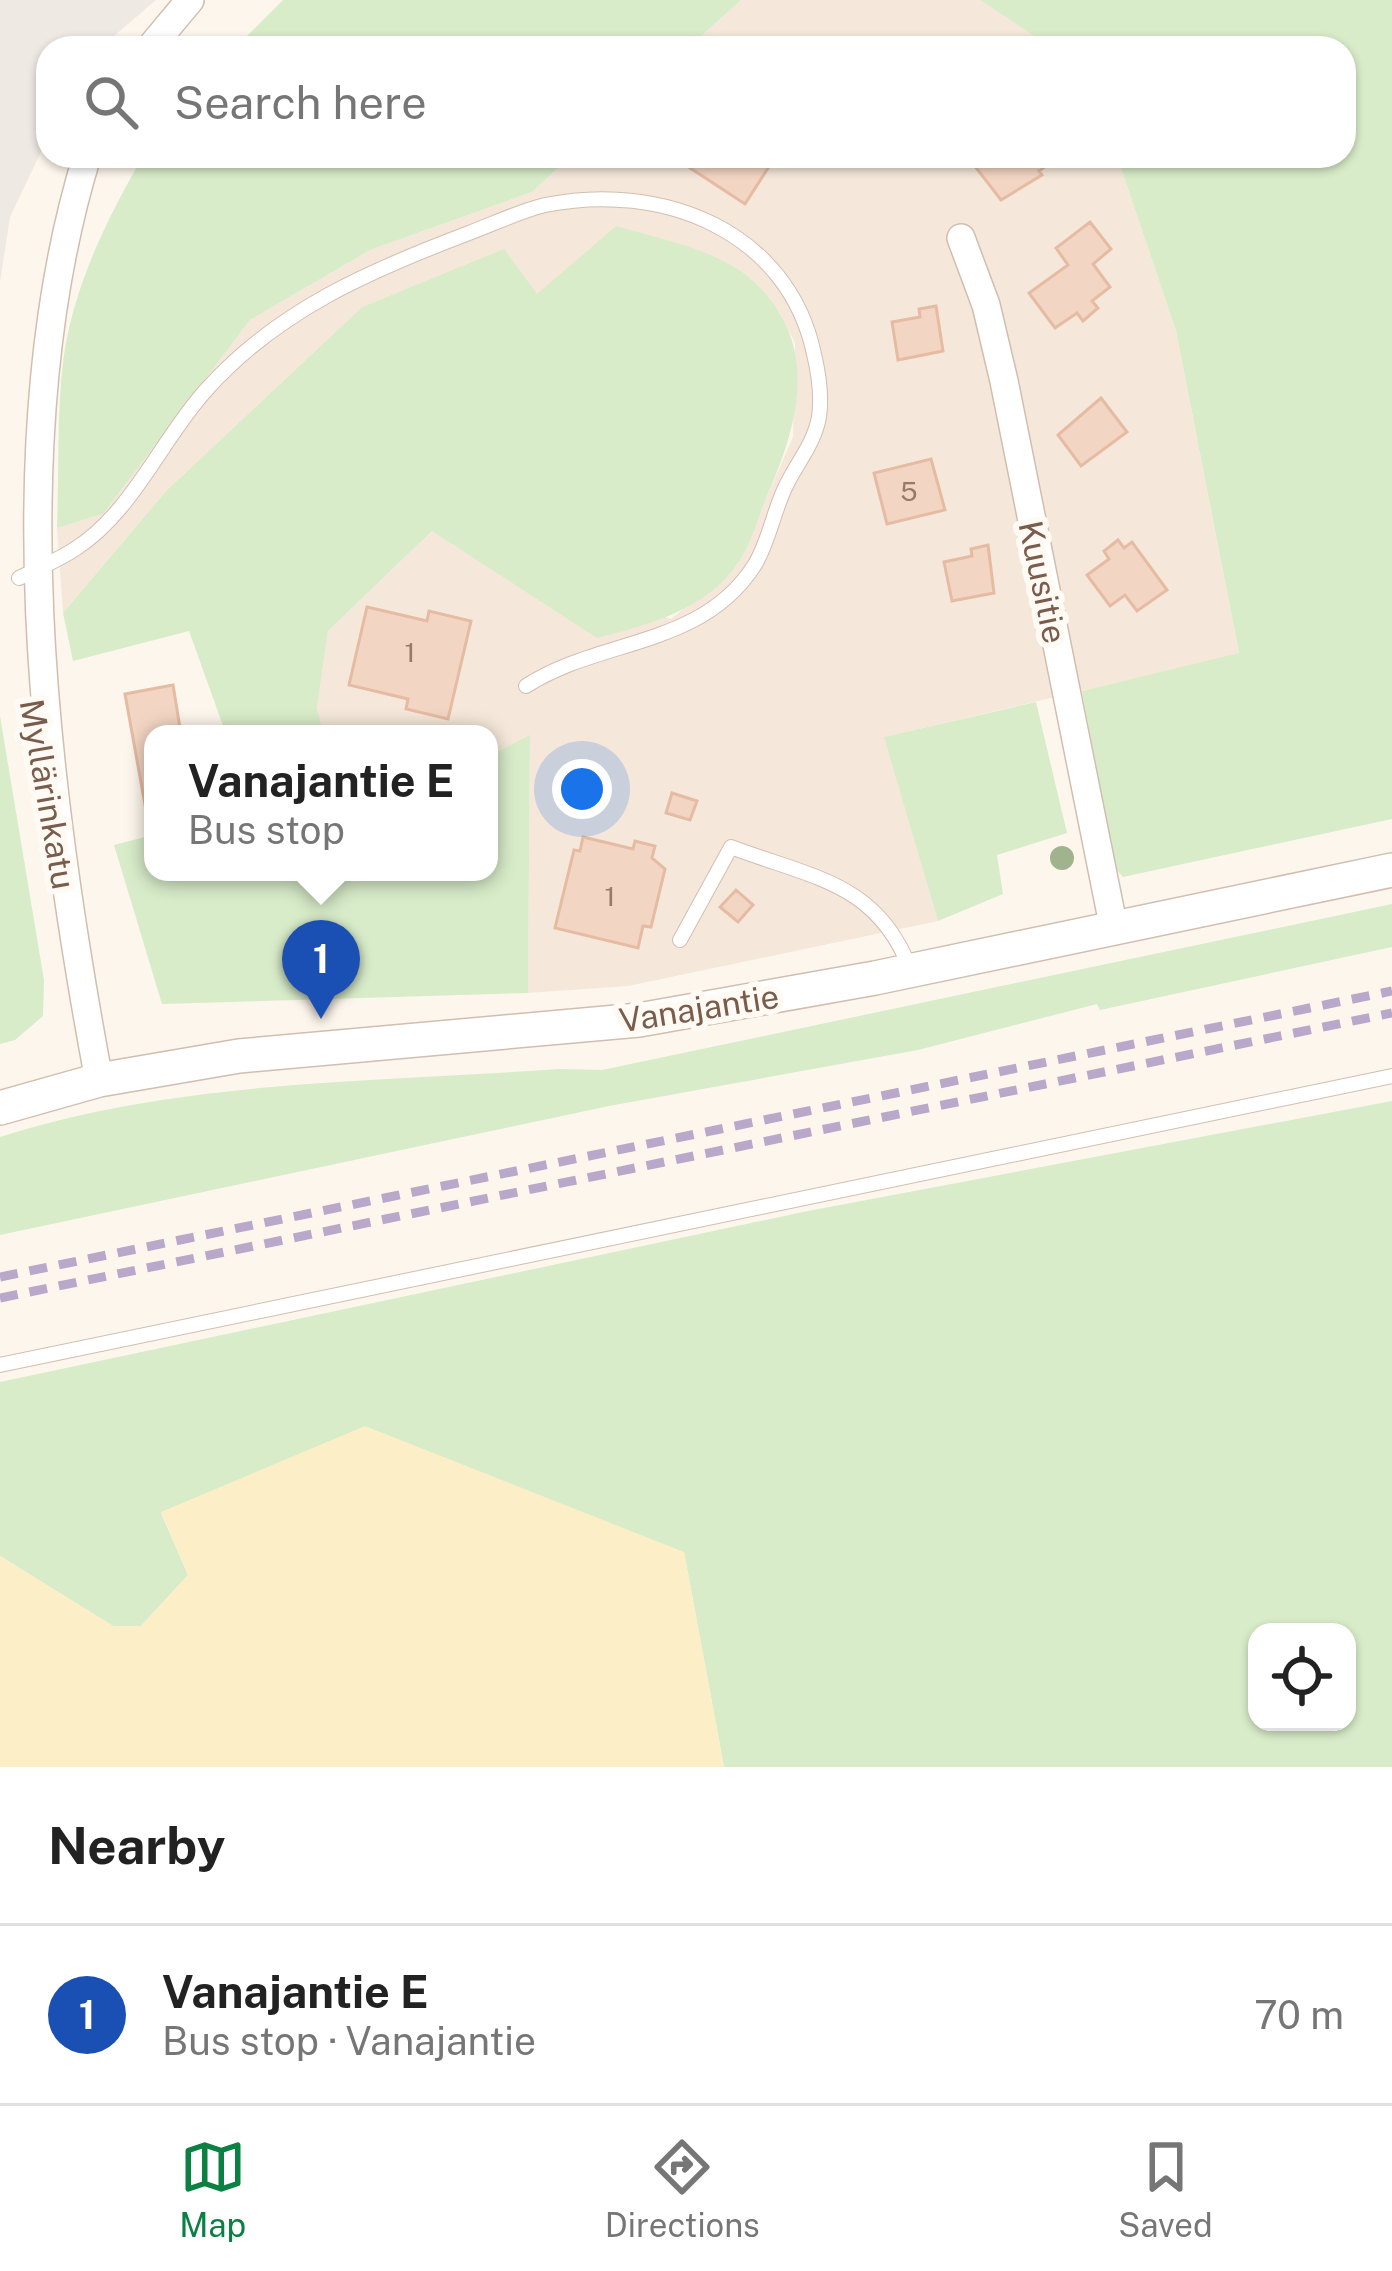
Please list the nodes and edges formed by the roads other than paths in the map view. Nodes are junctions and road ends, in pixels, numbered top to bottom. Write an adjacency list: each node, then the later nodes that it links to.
1 (184, 2): 2 (street)
2 (159, 36)
3 (82, 168): 5 (street, Myllärinkatu)
4 (961, 238): 8 (street, Kuusitie)
5 (19, 578): 6 (lane); 12 (street, Myllärinkatu)
6 (526, 686)
7 (1392, 870): 8 (street, Vanajantie)
8 (1114, 929): 10 (street, Vanajantie)
9 (680, 940): 10 (lane)
10 (911, 971): 12 (street, Vanajantie)
11 (1392, 1076): 14 (lane)
12 (99, 1080): 13 (street, Vanajantie)
13 (0, 1108)
14 (0, 1365)

